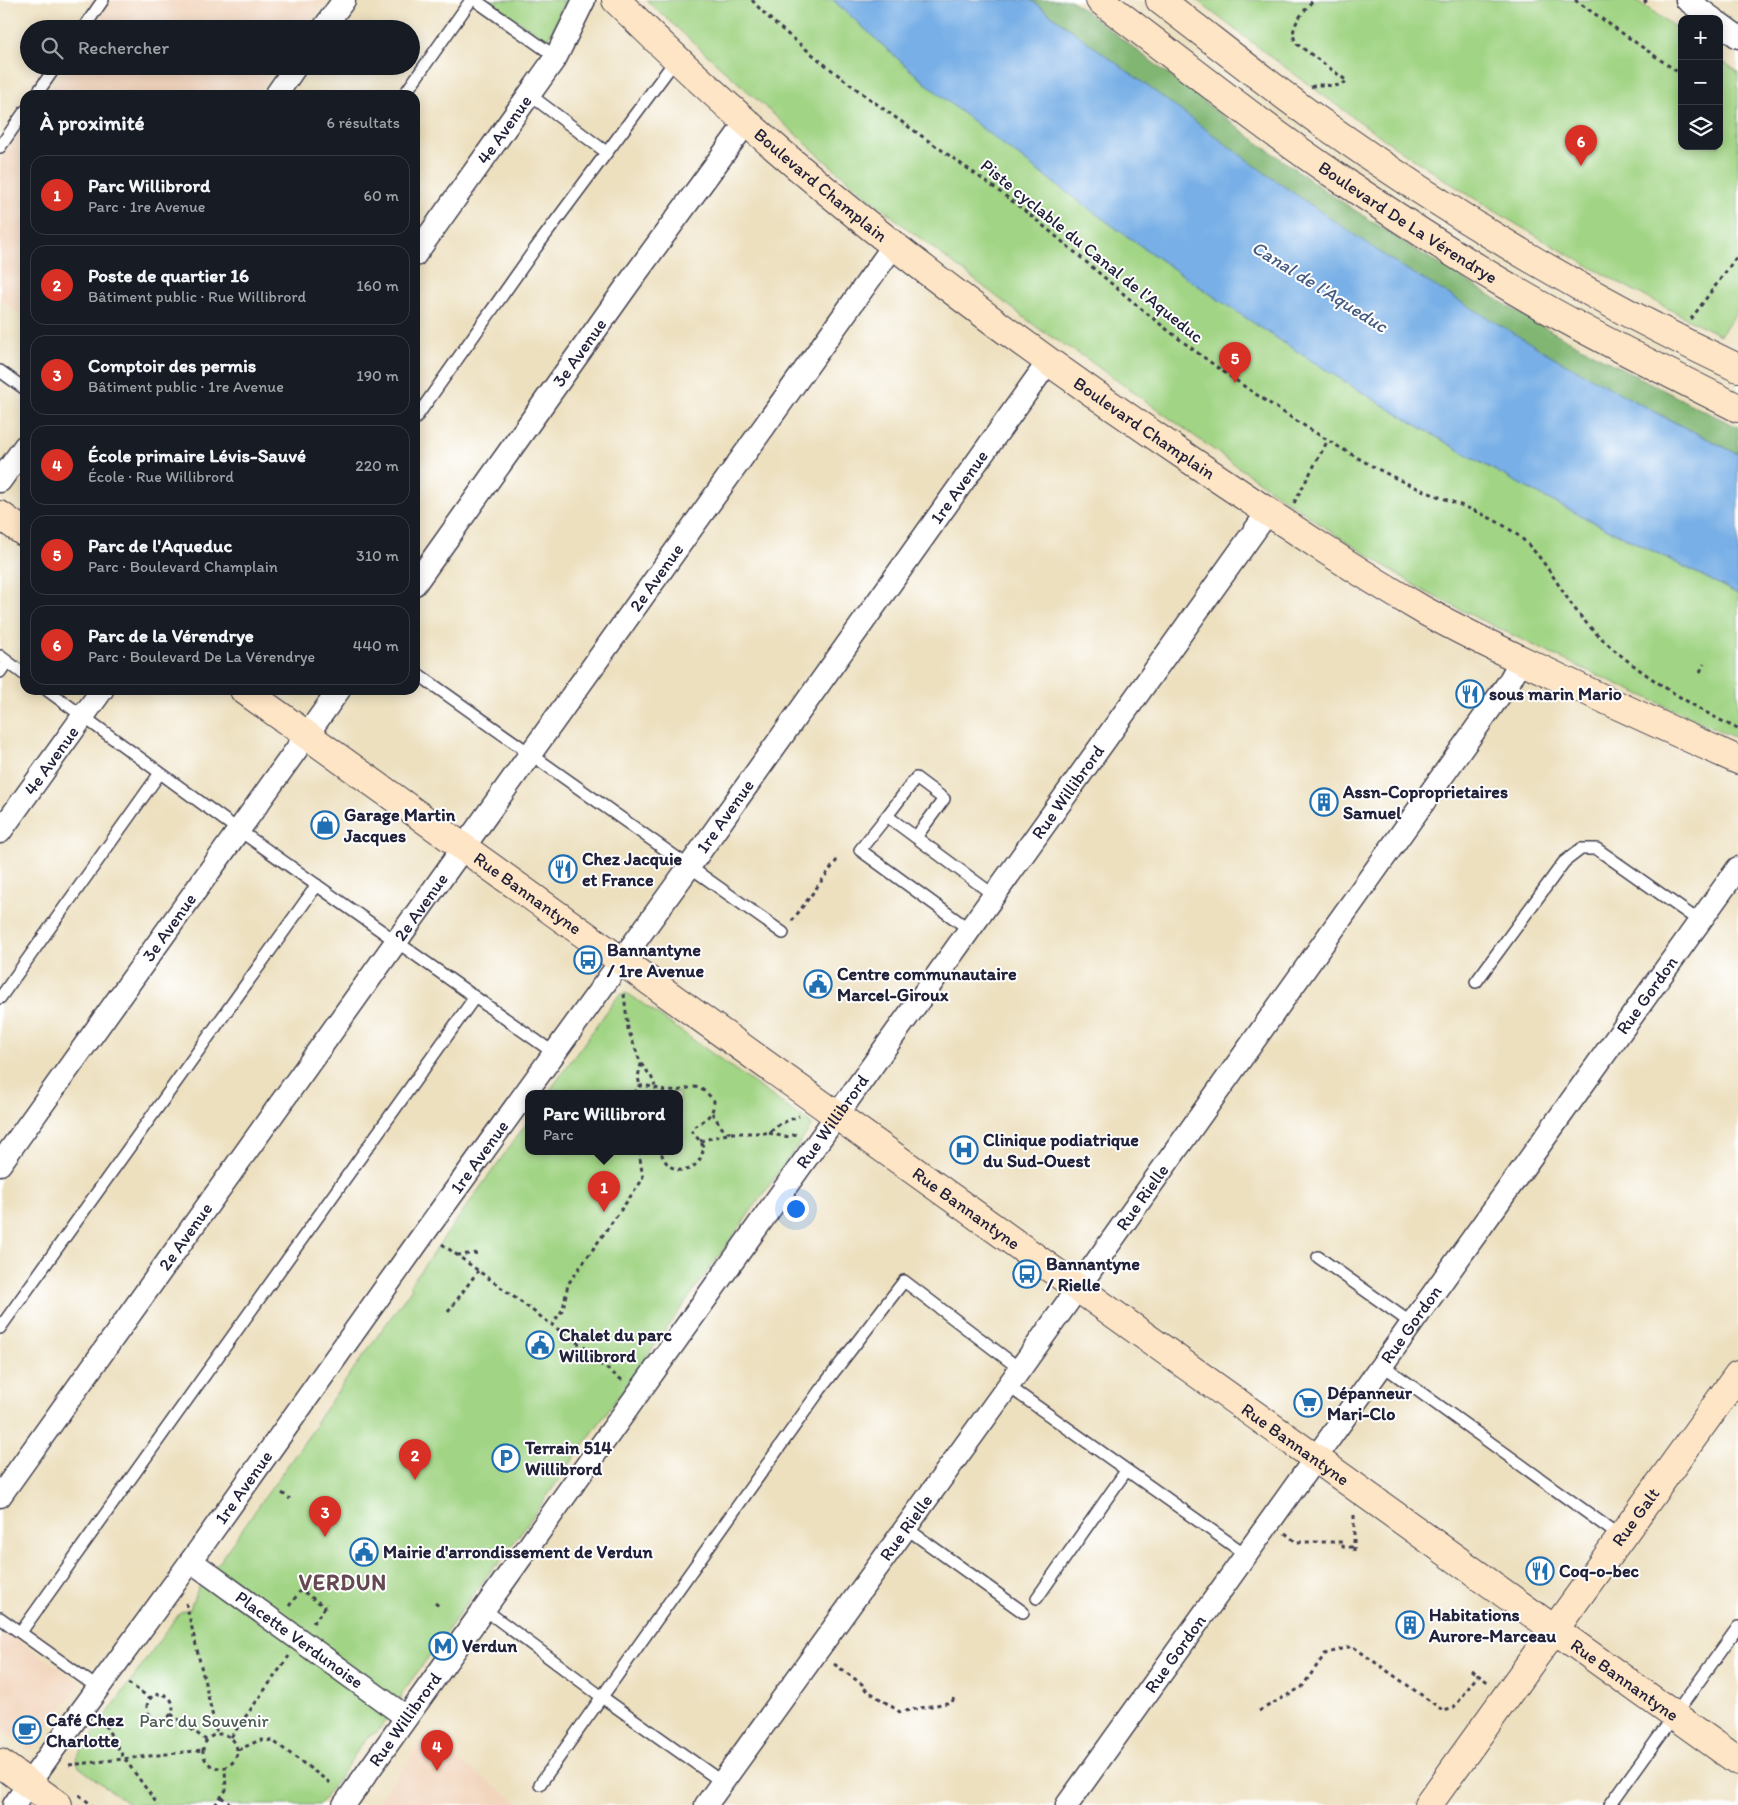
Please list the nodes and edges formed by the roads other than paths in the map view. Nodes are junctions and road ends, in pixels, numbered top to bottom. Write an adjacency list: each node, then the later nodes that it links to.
1 (103, 0): 11 (lane)
2 (344, 0): 12 (street)
3 (470, 0): 17 (lane)
4 (476, 0): 15 (lane)
5 (584, 0): 15 (street, 4e Avenue)
6 (616, 0): 16 (main road, Boulevard Champlain)
7 (1100, 0): 35 (main road, Boulevard De La Vérendrye)
8 (1160, 0): 32 (main road, Boulevard De La Vérendrye)
9 (1687, 0): 10 (street)
10 (1708, 15)
11 (89, 20)
12 (330, 20)
13 (1723, 26): 14 (street)
14 (1738, 37)
15 (556, 57): 24 (street, 4e Avenue)
16 (677, 58): 26 (main road, Boulevard Champlain); 28 (lane)
17 (420, 72)
18 (50, 75): 21 (lane)
19 (290, 75): 22 (street)
20 (418, 75): 23 (lane)
21 (39, 90)
22 (279, 90)
23 (407, 90)
24 (530, 95): 28 (lane); 30 (street, 4e Avenue)
25 (20, 118): 27 (lane)
26 (746, 123): 29 (main road, Boulevard Champlain); 42 (street, 3e Avenue)
27 (0, 147)
28 (606, 152): 36 (lane)
29 (894, 245): 31 (main road, Boulevard Champlain); 54 (street, 2e Avenue)
30 (420, 248)
31 (1048, 362): 39 (main road, Boulevard Champlain); 62 (street, 1re Avenue)
32 (1738, 368)
33 (0, 371): 34 (lane)
34 (20, 385)
35 (1738, 408)
36 (420, 412)
37 (20, 453): 38 (street)
38 (0, 481)
39 (1280, 509): 44 (main road, Boulevard Champlain); 65 (street, Rue Willibrord)
40 (0, 515): 41 (main road)
41 (20, 529)
42 (420, 577)
43 (4, 659): 45 (lane); 46 (lane)
44 (1521, 660): 55 (main road, Boulevard Champlain); 80 (street, Rue Rielle)
45 (20, 670)
46 (0, 672)
47 (420, 676): 54 (lane)
48 (53, 695): 52 (lane)
49 (98, 695): 52 (street, 4e Avenue)
50 (251, 695): 53 (main road, Rue Bannantyne)
51 (335, 695): 53 (street, 3e Avenue)
52 (82, 717): 56 (lane); 59 (street, 4e Avenue)
53 (306, 735): 58 (street, 3e Avenue); 61 (main road, Rue Bannantyne)
54 (531, 754): 61 (street, 2e Avenue); 62 (lane)
55 (1738, 760)
56 (160, 773): 58 (lane); 73 (lane)
57 (887, 816): 60 (lane); 60 (lane); 67 (lane)
58 (239, 830): 64 (lane); 78 (street, 3e Avenue)
59 (0, 832)
60 (916, 837): 65 (lane)
61 (464, 848): 69 (street, 2e Avenue); 70 (main road, Rue Bannantyne)
62 (689, 867): 68 (lane); 70 (street, 1re Avenue)
63 (1738, 868): 66 (street, Rue Gordon)
64 (317, 885): 69 (lane); 82 (lane)
65 (995, 896): 67 (street, Rue Willibrord)
66 (1700, 921): 71 (lane); 81 (street, Rue Gordon)
67 (970, 930): 77 (street, Rue Willibrord)
68 (783, 933)
69 (396, 943): 72 (lane); 88 (street, 2e Avenue)
70 (621, 960): 74 (street, 1re Avenue); 77 (main road, Rue Bannantyne)
71 (1476, 982)
72 (474, 997): 74 (lane); 99 (lane)
73 (0, 998)
74 (554, 1053): 75 (street, 1re Avenue)
75 (528, 1090)
76 (525, 1094): 92 (street, 1re Avenue)
77 (838, 1116): 80 (main road, Rue Bannantyne); 94 (street, Rue Willibrord)
78 (0, 1164)
79 (1318, 1257): 81 (lane)
80 (1076, 1288): 85 (street, Rue Rielle); 86 (main road, Rue Bannantyne)
81 (1411, 1323): 83 (street, Rue Gordon)
82 (0, 1328)
83 (1381, 1364): 86 (street, Rue Gordon); 90 (lane)
84 (1738, 1375): 90 (main road, Rue Galt)
85 (1014, 1377): 87 (lane); 89 (street, Rue Rielle); 101 (lane)
86 (1314, 1459): 91 (street, Rue Gordon); 98 (main road, Rue Bannantyne)
87 (1126, 1471): 91 (lane); 93 (lane)
88 (0, 1496)
89 (906, 1528): 95 (lane); 106 (street, Rue Rielle)
90 (1621, 1537): 98 (main road, Rue Galt)
91 (1245, 1554): 112 (street, Rue Gordon)
92 (191, 1561): 100 (street, 1re Avenue); 103 (street, Placette Verdunoise)
93 (1037, 1598)
94 (484, 1608): 101 (lane); 103 (street, Rue Willibrord)
95 (1023, 1612)
96 (0, 1618): 99 (lane)
97 (1738, 1627): 102 (lane)
98 (1554, 1629): 102 (main road, Rue Bannantyne); 113 (main road, Rue Galt)
99 (20, 1632): 100 (lane)
100 (98, 1688): 108 (street, 1re Avenue)
101 (602, 1697): 106 (lane); 107 (lane)
102 (1674, 1716): 104 (main road, Rue Bannantyne); 114 (lane)
103 (406, 1717): 109 (street, Rue Willibrord)
104 (1738, 1762)
105 (0, 1763): 108 (main road)
106 (722, 1782): 111 (street, Rue Rielle)
107 (540, 1784)
108 (22, 1795): 110 (main road)
109 (340, 1796)
110 (58, 1805)
111 (706, 1805)
112 (1067, 1805)
113 (1428, 1805)
114 (1610, 1805)

